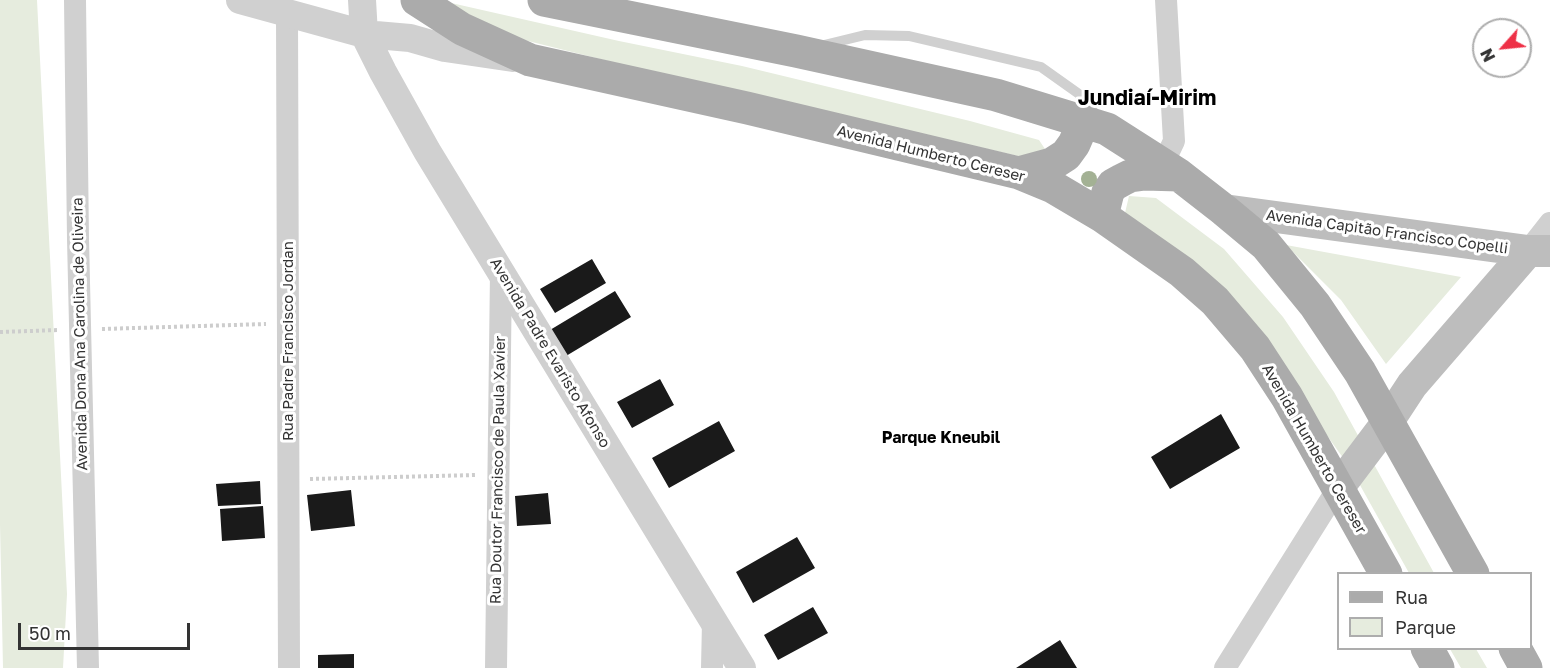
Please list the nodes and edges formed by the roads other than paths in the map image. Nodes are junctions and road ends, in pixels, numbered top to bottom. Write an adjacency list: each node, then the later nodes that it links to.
1 (75, 0): 25 (street, Avenida Dona Ana Carolina de Oliveira)
2 (240, 0): 7 (street)
3 (362, 0): 8 (street)
4 (417, 0): 9 (main road, Avenida Humberto Cereser)
5 (544, 0): 10 (main road)
6 (1166, 0): 11 (street)
7 (287, 14): 8 (street); 26 (street, Rua Padre Francisco Jordan)
8 (364, 34): 9 (street); 17 (street, Avenida Padre Evaristo Afonso)
9 (530, 60): 12 (main road, Avenida Humberto Cereser)
10 (1096, 125): 11 (main road); 12 (main road)
11 (1171, 170): 13 (main road); 14 (main road)
12 (1020, 173): 14 (main road, Avenida Humberto Cereser)
13 (1224, 210): 16 (main road, Avenida Capitão Francisco Copelli); 18 (main road)
14 (1102, 216): 19 (main road, Avenida Humberto Cereser)
15 (1550, 223): 16 (street)
16 (1539, 251): 18 (main road)
17 (501, 272): 22 (street, Avenida Padre Evaristo Afonso); 27 (street, Rua Doutor Francisco de Paula Xavier)
18 (1387, 423): 19 (main road); 21 (main road)
19 (1338, 488): 20 (main road, Avenida Humberto Cereser); 30 (street)
20 (1385, 572)
21 (1472, 572)
22 (713, 622): 28 (street); 29 (street, Avenida Padre Evaristo Afonso)
23 (1428, 650): 31 (main road)
24 (1516, 650): 32 (main road)
25 (88, 668)
26 (289, 668)
27 (496, 668)
28 (712, 668)
29 (742, 668)
30 (1225, 668)
31 (1438, 668)
32 (1526, 668)

